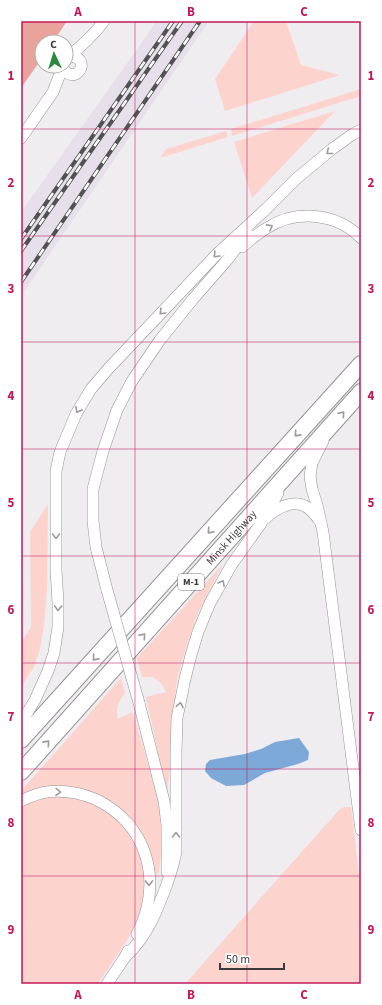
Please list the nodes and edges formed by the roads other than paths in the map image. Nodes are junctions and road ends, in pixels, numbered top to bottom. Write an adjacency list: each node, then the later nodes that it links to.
1 (104, 21): 2 (street)
2 (93, 35): 3 (street); 5 (street)
3 (74, 53)
4 (74, 57): 5 (street)
5 (79, 70): 6 (street); 8 (street)
6 (74, 72)
7 (60, 74): 8 (street)
8 (53, 92): 10 (street)
9 (361, 130): 11 (street, one-way to 11)
10 (21, 138)
11 (266, 209): 13 (street); 21 (street, one-way to 21)
12 (361, 238): 13 (street, one-way to 12)
13 (228, 258): 26 (street, bridge)
14 (361, 355): 15 (street)
15 (356, 369): 22 (highway, Minsk Highway / М-1, one-way to 22)
16 (361, 392): 17 (highway, Minsk Highway / М-1, one-way to 16)
17 (330, 428): 18 (highway, Minsk Highway / М-1); 19 (street)
18 (290, 472): 20 (street); 23 (highway, Minsk Highway / М-1, one-way to 18)
19 (319, 520): 20 (street); 25 (street)
20 (260, 525): 26 (street, one-way to 20)
21 (21, 723)
22 (21, 740)
23 (21, 772)
24 (21, 801): 27 (street, one-way to 27)
25 (361, 830)
26 (166, 886): 27 (street)
27 (126, 957): 28 (street)
28 (107, 984)

